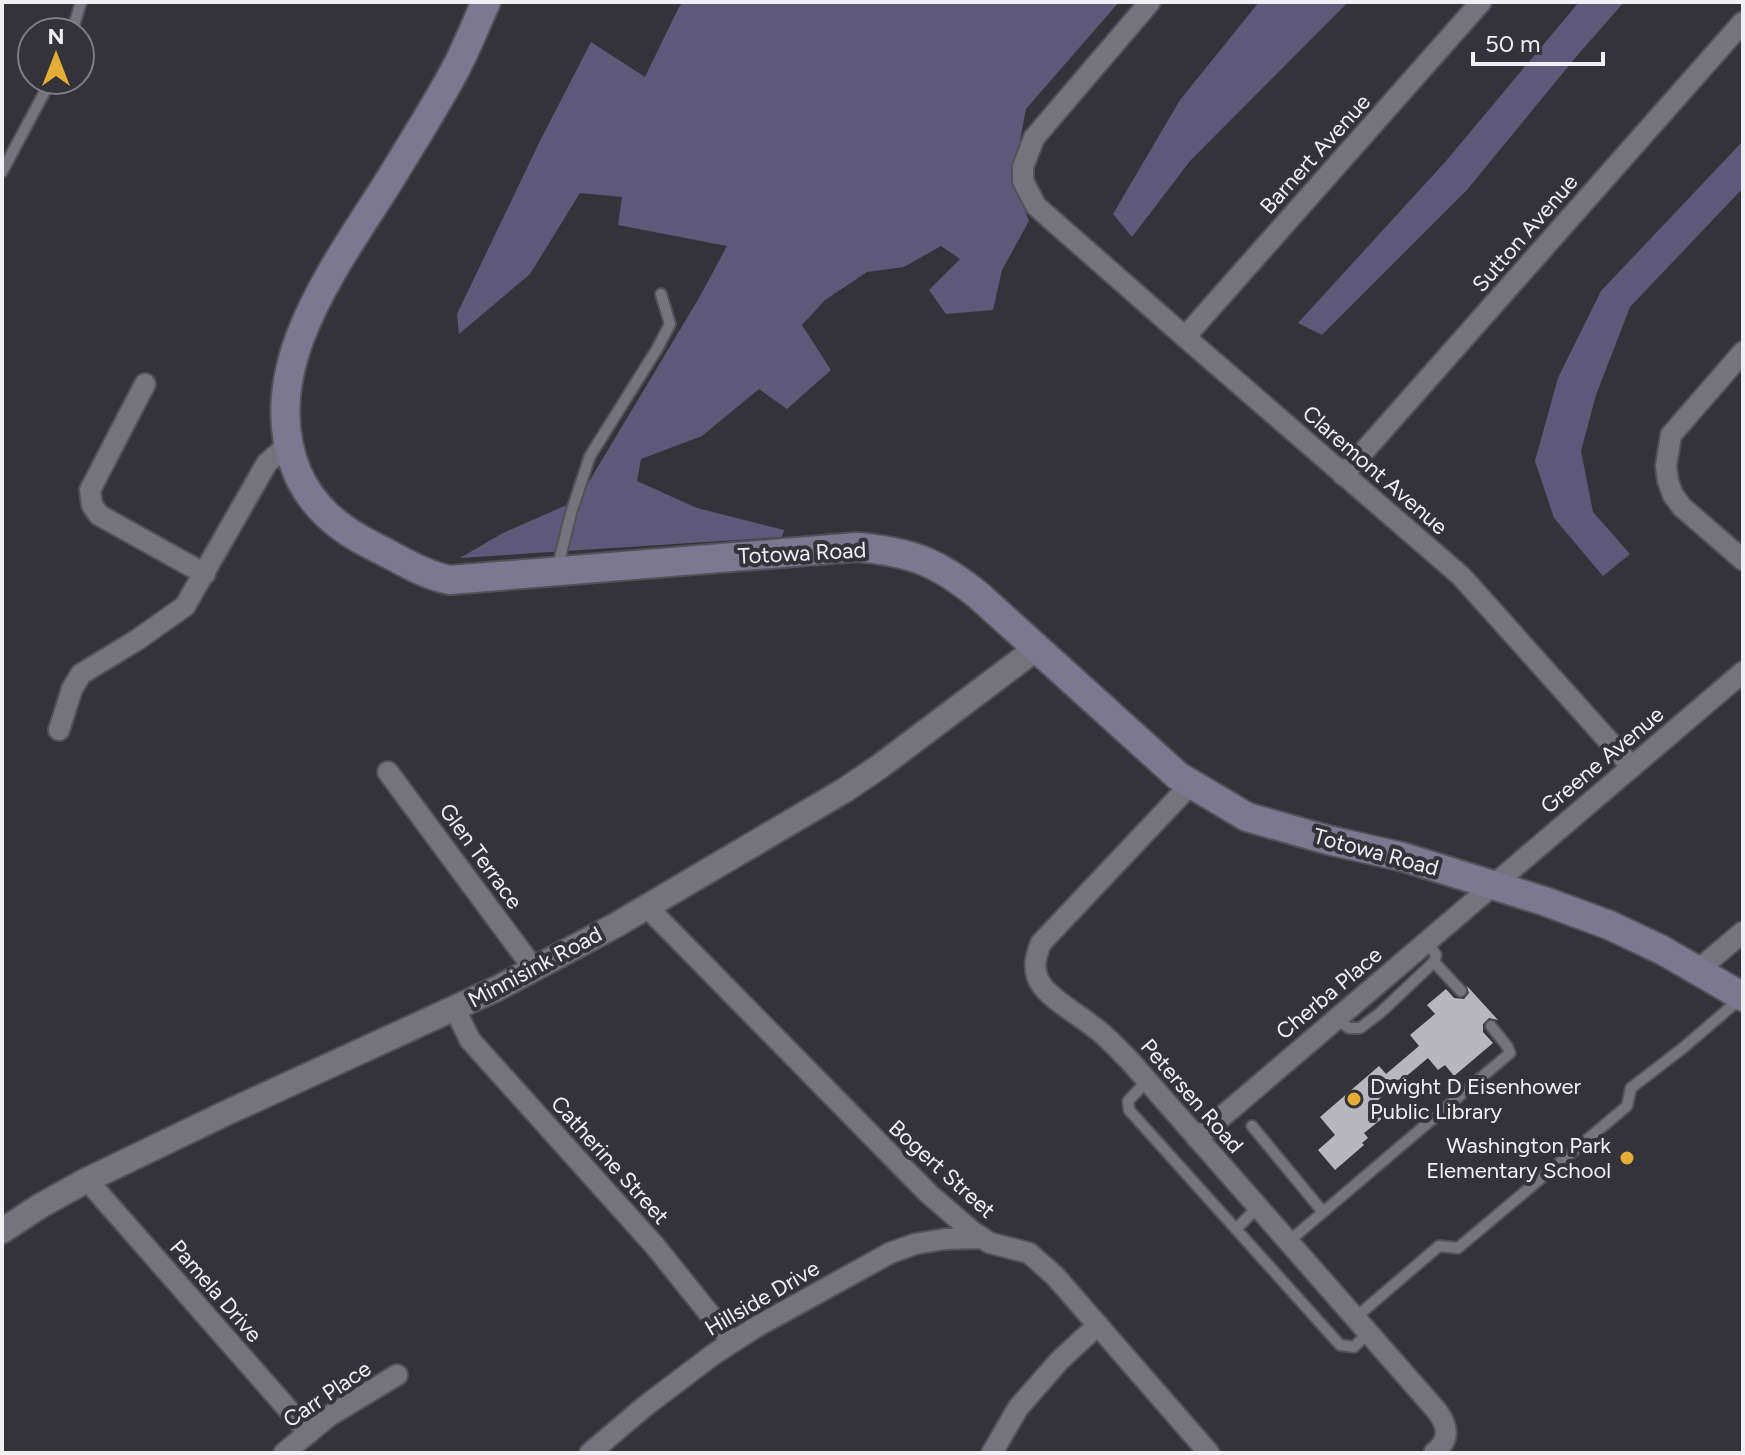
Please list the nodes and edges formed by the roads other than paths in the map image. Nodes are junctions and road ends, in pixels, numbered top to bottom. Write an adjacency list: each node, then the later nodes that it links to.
1 (486, 2): 11 (main road, Totowa Road)
2 (1150, 2): 8 (street, Claremont Avenue)
3 (1481, 2): 8 (street, Barnert Avenue)
4 (1743, 22): 12 (street, Sutton Avenue)
5 (42, 96): 6 (lane)
6 (2, 172)
7 (661, 294): 14 (lane)
8 (1185, 337): 12 (street, Claremont Avenue)
9 (1743, 352): 13 (street)
10 (145, 384): 15 (street)
11 (289, 444): 14 (main road, Totowa Road); 15 (street)
12 (1343, 475): 19 (street, Claremont Avenue)
13 (1743, 560)
14 (556, 572): 16 (main road, Totowa Road)
15 (205, 574): 18 (street)
16 (1037, 648): 21 (main road, Totowa Road); 23 (street, Minnisink Road)
17 (1743, 672): 19 (street, Greene Avenue)
18 (59, 730)
19 (1632, 767): 22 (street, Greene Avenue)
20 (388, 772): 27 (street, Glen Terrace)
21 (1191, 784): 22 (main road, Totowa Road); 34 (street, Petersen Road)
22 (1493, 885): 25 (street, Cherba Place); 28 (main road, Totowa Road)
23 (647, 907): 27 (street, Minnisink Road); 42 (street, Bogert Street)
24 (1743, 932): 28 (street)
25 (1427, 941): 26 (lane); 32 (street, Cherba Place)
26 (1434, 962): 29 (lane); 32 (lane)
27 (534, 969): 31 (street, Minnisink Road)
28 (1698, 970): 30 (main road, Totowa Road)
29 (1461, 991)
30 (1743, 997): 45 (lane)
31 (455, 1009): 37 (street, Minnisink Road); 46 (street, Catherine Street)
32 (1336, 1019): 36 (street, Cherba Place)
33 (1491, 1026): 39 (lane)
34 (1147, 1081): 36 (street, Petersen Road); 40 (lane)
35 (1252, 1126): 39 (lane)
36 (1197, 1138): 38 (street, Petersen Road)
37 (87, 1180): 41 (street, Minnisink Road); 48 (street, Pamela Drive)
38 (1258, 1207): 40 (lane); 43 (street, Petersen Road)
39 (1323, 1212): 43 (lane)
40 (1236, 1229): 45 (lane)
41 (2, 1231)
42 (982, 1238): 44 (street, Bogert Street); 46 (street, Hillside Drive)
43 (1288, 1242): 45 (street, Petersen Road)
44 (1098, 1325): 52 (street); 53 (street, Bogert Street)
45 (1362, 1326): 49 (street, Petersen Road)
46 (732, 1342): 51 (street, Hillside Drive)
47 (397, 1375): 48 (street, Carr Place)
48 (309, 1433): 50 (street, Carr Place)
49 (1440, 1451)
50 (284, 1453)
51 (590, 1453)
52 (992, 1453)
53 (1209, 1453)

